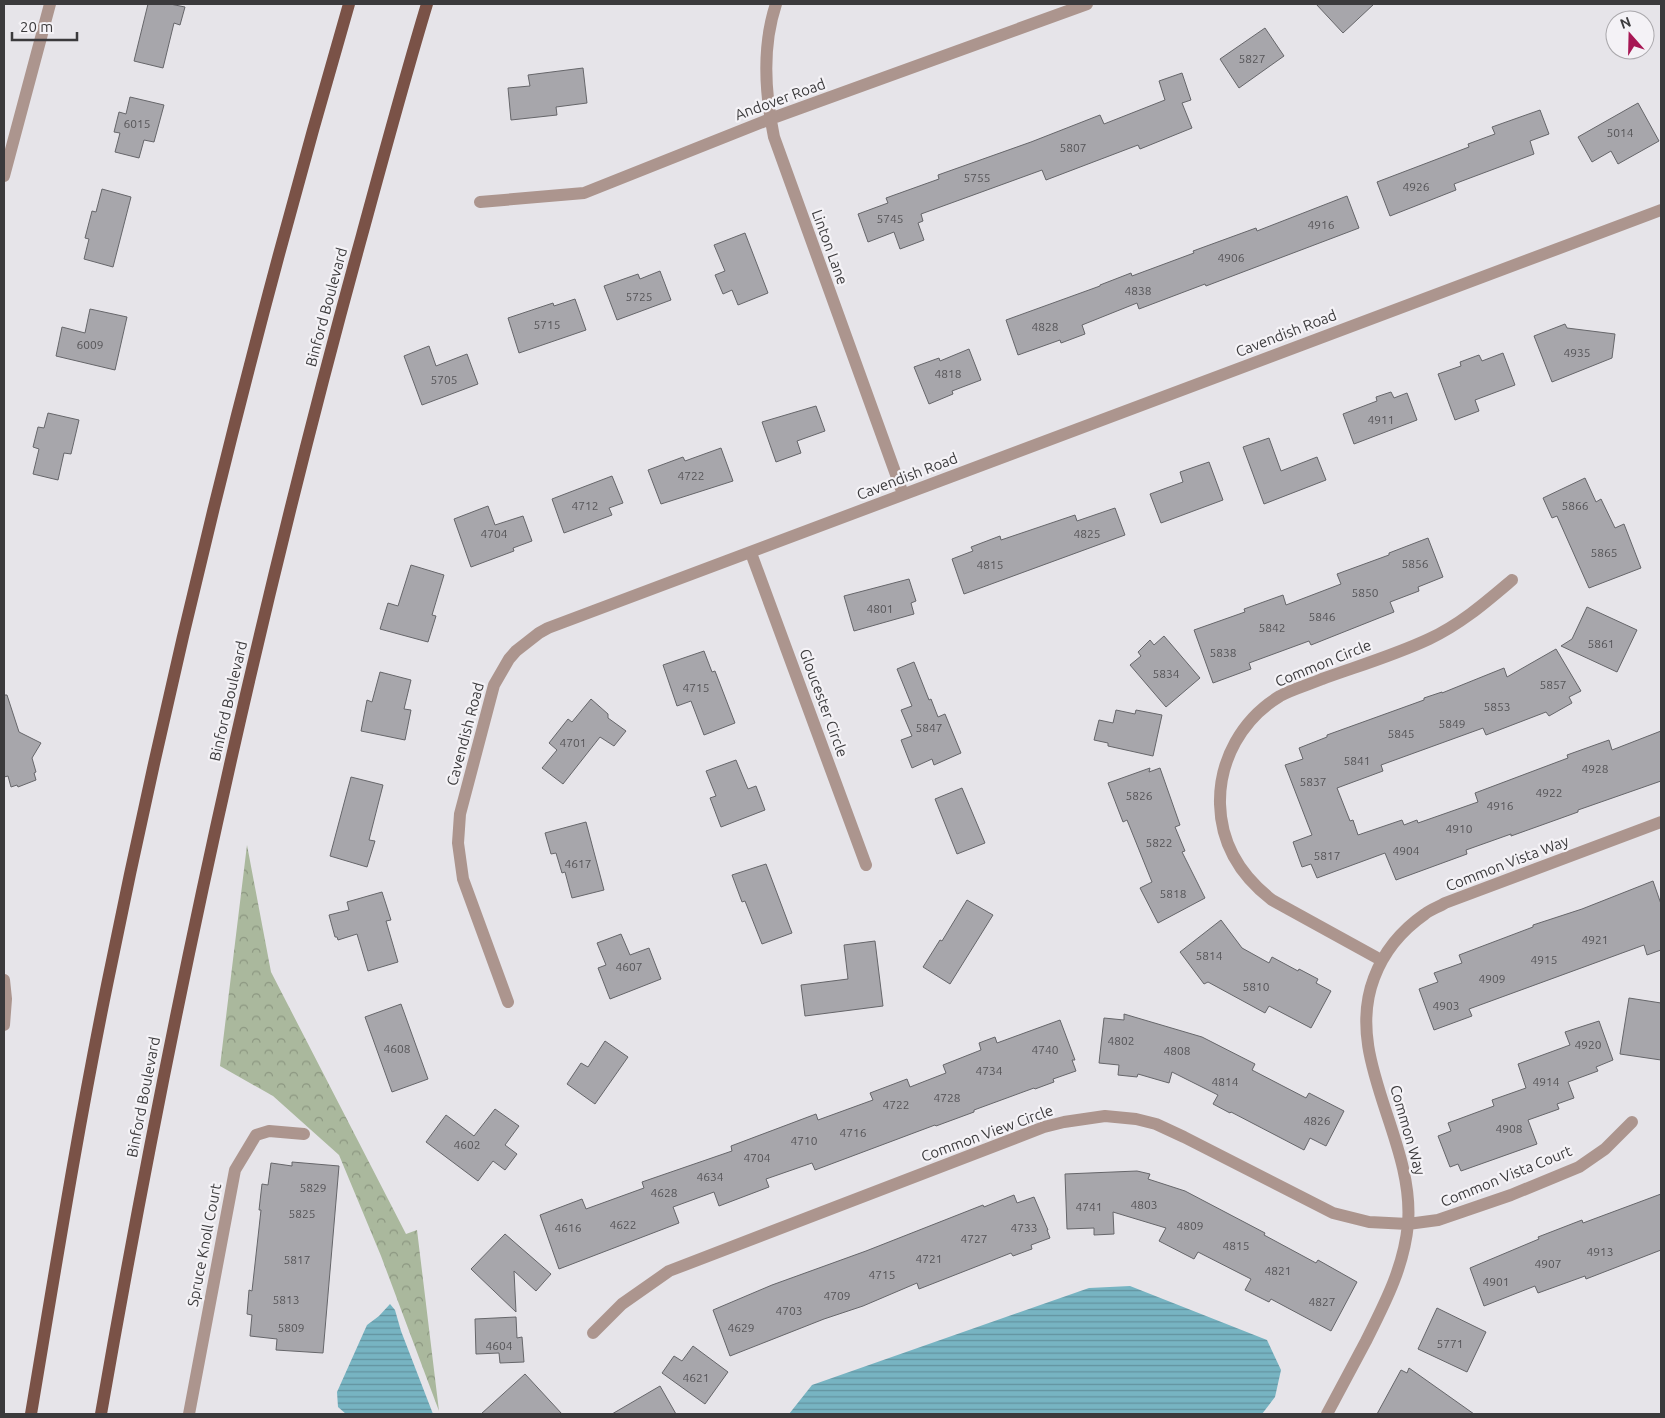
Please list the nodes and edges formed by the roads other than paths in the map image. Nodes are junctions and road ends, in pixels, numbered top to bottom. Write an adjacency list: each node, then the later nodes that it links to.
1 (50, 4): 7 (street)
2 (349, 4): 23 (main road)
3 (427, 4): 24 (main road, Binford Boulevard)
4 (776, 4): 6 (street, Linton Lane)
5 (1087, 4): 6 (street, Andover Road)
6 (770, 119): 8 (street, Andover Road); 10 (street, Linton Lane)
7 (4, 176)
8 (480, 202)
9 (1661, 210): 10 (street, Cavendish Road)
10 (903, 494): 11 (street, Cavendish Road)
11 (751, 553): 14 (street, Gloucester Circle); 17 (street, Cavendish Road)
12 (1512, 580): 15 (street, Common Circle)
13 (1661, 822): 15 (street, Common Vista Way)
14 (866, 865)
15 (1381, 960): 21 (street, Common Way)
16 (4, 980): 18 (street)
17 (508, 1002)
18 (4, 1025)
19 (1632, 1122): 21 (street, Common Vista Court)
20 (304, 1134): 25 (street, Spruce Knoll Court)
21 (1408, 1224): 22 (street, Common View Circle); 26 (street, Common Way)
22 (593, 1333)
23 (31, 1414)
24 (101, 1414)
25 (188, 1414)
26 (1327, 1414)

